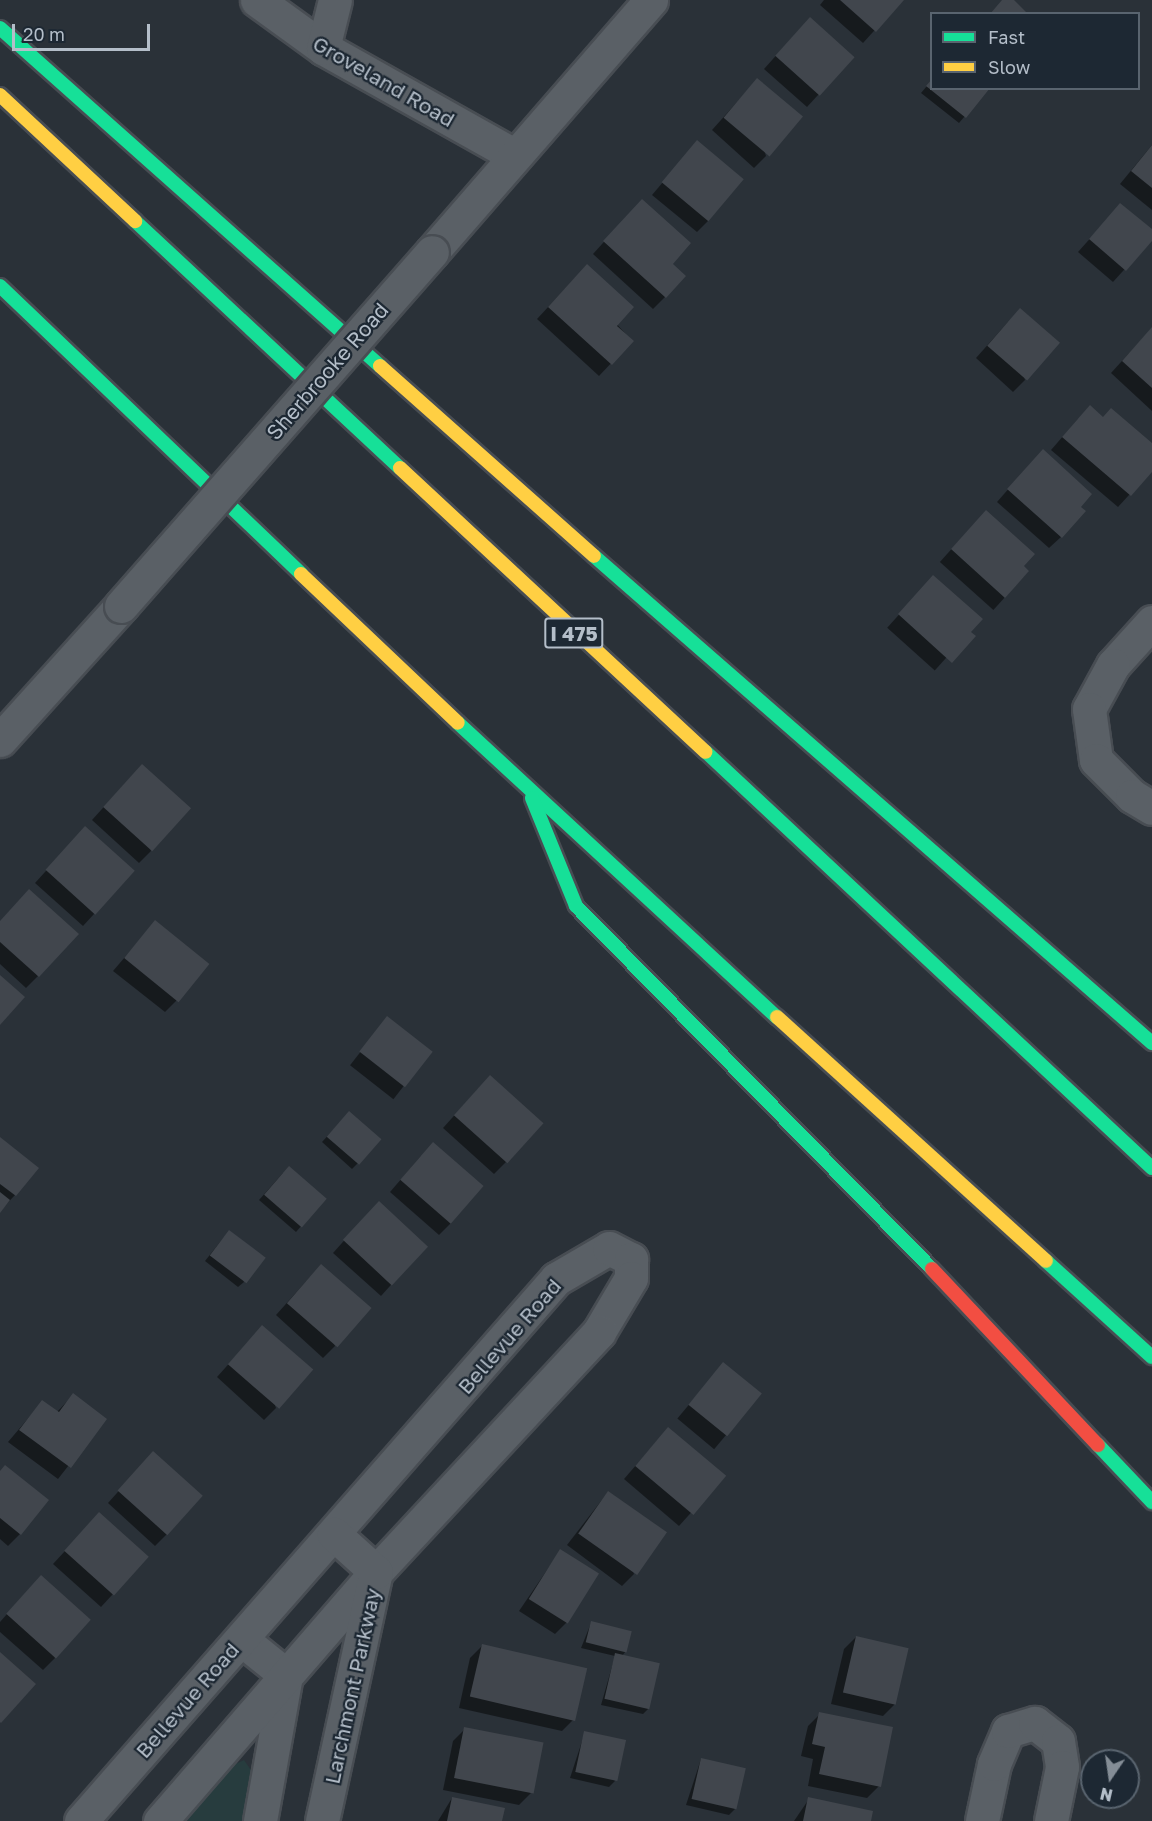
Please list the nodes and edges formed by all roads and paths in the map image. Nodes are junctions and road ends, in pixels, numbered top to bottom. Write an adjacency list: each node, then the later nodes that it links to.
1 (257, 0): 5 (street, Groveland Road)
2 (335, 0): 5 (street)
3 (651, 0): 7 (street, Sherbrooke Road)
4 (0, 28): 13 (highway)
5 (323, 48): 7 (street, Groveland Road)
6 (0, 95): 14 (highway, I 475)
7 (514, 155): 10 (street, Sherbrooke Road, bridge)
8 (0, 286): 11 (highway)
9 (1152, 622): 12 (street)
10 (0, 740)
11 (529, 791): 15 (highway); 16 (highway)
12 (1152, 808)
13 (1152, 1043)
14 (1152, 1168)
15 (1152, 1357)
16 (1152, 1502)
17 (334, 1534): 18 (street, Larchmont Parkway); 18 (street, Bellevue Road); 19 (street, Bellevue Road)
18 (376, 1572): 20 (street, Bellevue Road); 24 (street, Larchmont Parkway)
19 (241, 1639): 20 (street); 21 (street, Bellevue Road)
20 (286, 1675): 22 (street, Bellevue Road); 23 (street)
21 (81, 1821)
22 (160, 1821)
23 (260, 1821)
24 (322, 1821)
25 (982, 1821): 26 (street)
26 (1051, 1821)

